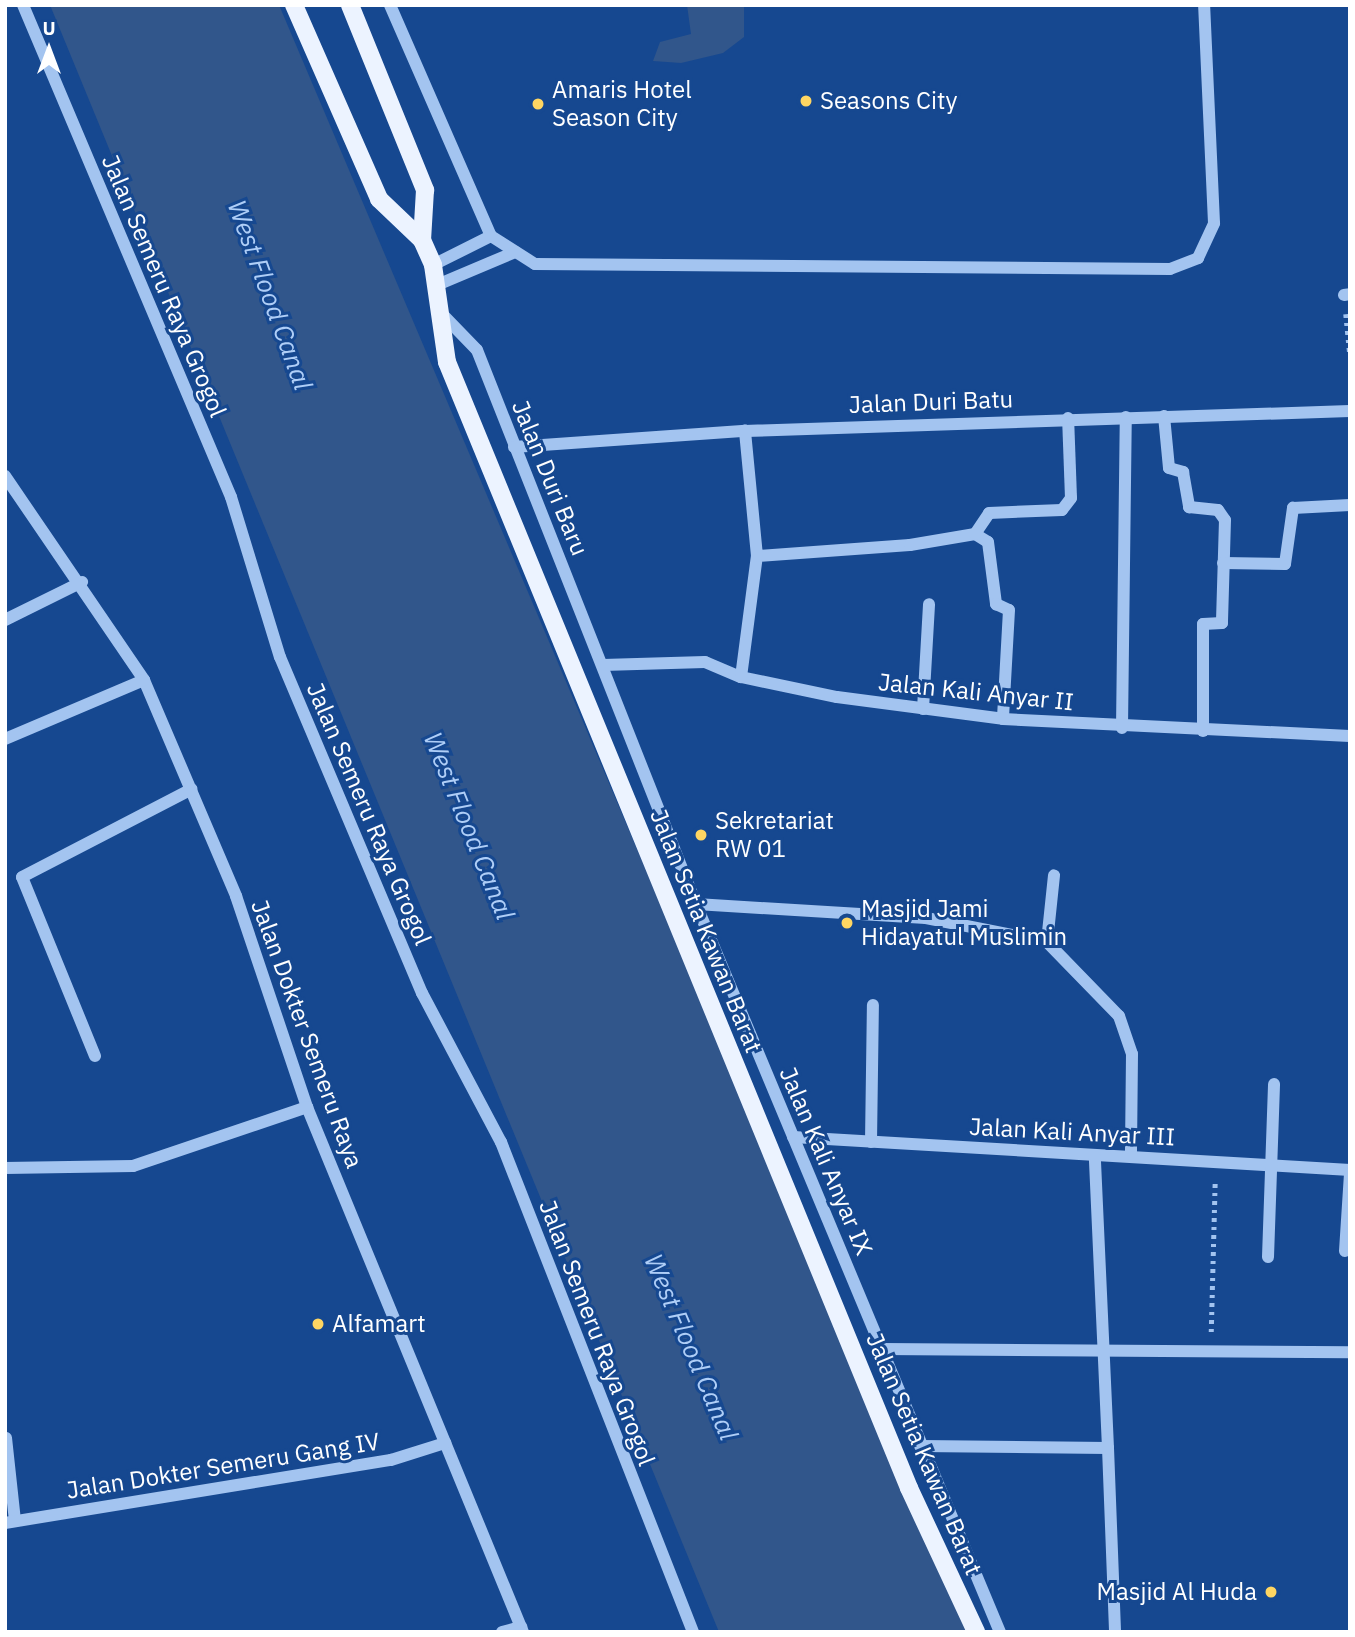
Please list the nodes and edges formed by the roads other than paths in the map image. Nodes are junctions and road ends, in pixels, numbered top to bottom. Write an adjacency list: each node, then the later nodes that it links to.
1 (23, 5): 62 (street, Jalan Semeru Raya Grogol)
2 (294, 5): 7 (main road, Jalan Setia Kawan Barat)
3 (390, 5): 6 (street)
4 (1204, 5): 8 (street)
5 (353, 8): 7 (main road, Jalan Setia Kawan Barat)
6 (491, 236): 8 (street); 9 (street)
7 (422, 240): 9 (main road, Jalan Setia Kawan Barat)
8 (515, 252): 10 (street)
9 (433, 265): 10 (main road, Jalan Setia Kawan Barat)
10 (437, 285): 11 (main road, Jalan Setia Kawan Barat)
11 (444, 316): 17 (street, Jalan Duri Baru); 63 (main road, Jalan Setia Kawan Barat)
12 (1350, 411): 13 (street, Jalan Duri Batu)
13 (1164, 416): 14 (street, Jalan Duri Batu); 22 (street)
14 (1126, 417): 15 (street, Jalan Duri Batu); 31 (street)
15 (1068, 418): 16 (street, Jalan Duri Batu); 20 (street)
16 (745, 431): 17 (street, Jalan Duri Batu); 21 (street)
17 (514, 447): 26 (street, Jalan Duri Baru)
18 (5, 476): 23 (street, Jalan Dokter Semeru Raya)
19 (1350, 505): 22 (street)
20 (975, 534): 21 (street); 30 (street)
21 (757, 556): 27 (street)
22 (1223, 563): 32 (street)
23 (82, 582): 25 (street); 28 (street, Jalan Dokter Semeru Raya)
24 (929, 604): 29 (street)
25 (5, 620)
26 (603, 665): 27 (street, Jalan Kali Anyar II); 37 (street, Jalan Kali Anyar IX)
27 (741, 677): 29 (street, Jalan Kali Anyar II)
28 (144, 680): 34 (street); 35 (street, Jalan Dokter Semeru Raya)
29 (922, 709): 30 (street, Jalan Kali Anyar II)
30 (1003, 719): 31 (street, Jalan Kali Anyar II)
31 (1122, 728): 32 (street, Jalan Kali Anyar II)
32 (1203, 731): 33 (street, Jalan Kali Anyar II)
33 (1350, 736)
34 (5, 739)
35 (192, 789): 40 (street); 42 (street, Jalan Dokter Semeru Raya)
36 (1055, 875): 38 (street)
37 (696, 904): 38 (street); 43 (street, Jalan Kali Anyar IX)
38 (1046, 942): 45 (street)
39 (873, 1005): 44 (street)
40 (95, 1056)
41 (1274, 1084): 47 (street)
42 (307, 1107): 48 (street); 56 (street, Jalan Dokter Semeru Raya)
43 (793, 1137): 44 (street, Jalan Kali Anyar III); 52 (street, Jalan Kali Anyar IX)
44 (871, 1142): 46 (street, Jalan Kali Anyar III)
45 (1131, 1154): 46 (street, Jalan Kali Anyar III); 47 (street, Jalan Kali Anyar III)
46 (1095, 1157): 54 (street)
47 (1269, 1164): 49 (street, Jalan Kali Anyar III); 51 (street)
48 (5, 1168)
49 (1350, 1172): 50 (street)
50 (1345, 1251)
51 (1268, 1257)
52 (883, 1349): 54 (street); 57 (street, Jalan Kali Anyar IX)
53 (1350, 1352): 54 (street)
54 (1105, 1355): 58 (street)
55 (6, 1438): 59 (street)
56 (445, 1443): 59 (street, Jalan Dokter Semeru Gang IV); 60 (street, Jalan Dokter Semeru Raya)
57 (920, 1447): 58 (street); 64 (street, Jalan Kali Anyar IX)
58 (1108, 1448): 65 (street)
59 (10, 1522)
60 (522, 1629): 61 (street)
61 (502, 1632)
62 (693, 1632)
63 (975, 1632)
64 (1000, 1632)
65 (1115, 1632)

